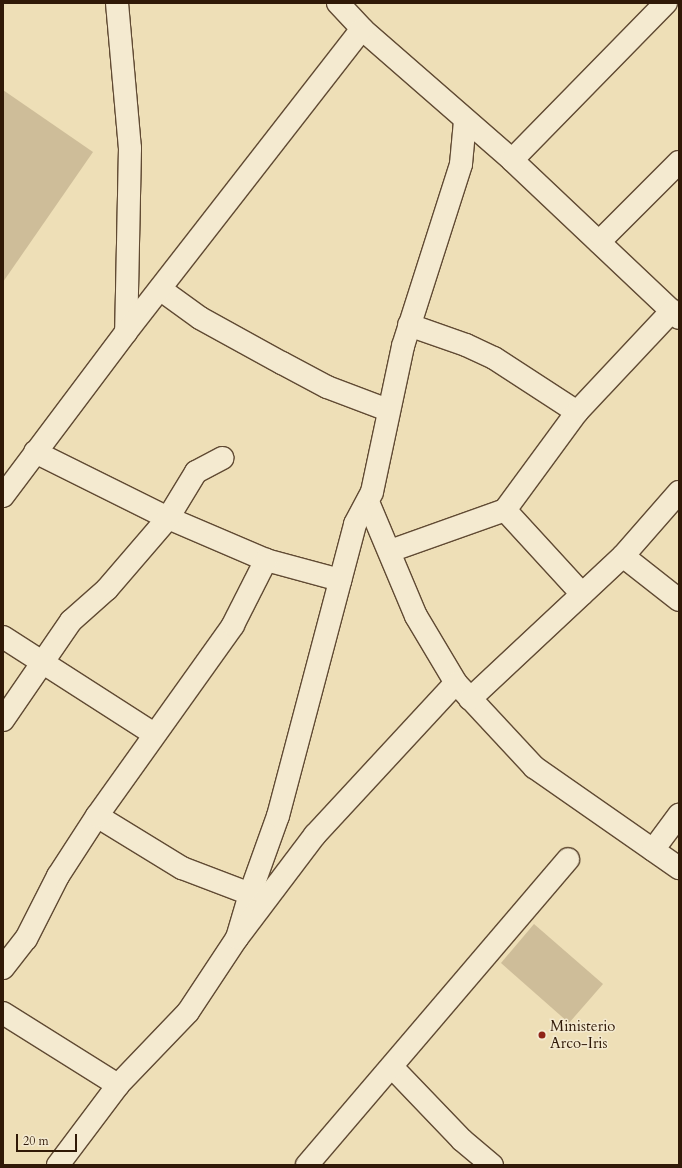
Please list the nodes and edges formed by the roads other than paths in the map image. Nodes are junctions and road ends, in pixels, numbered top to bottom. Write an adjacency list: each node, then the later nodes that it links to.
1 (117, 3): 12 (street)
2 (338, 3): 4 (street)
3 (666, 3): 6 (street)
4 (362, 29): 5 (street); 9 (street)
5 (465, 121): 6 (street); 11 (street)
6 (512, 160): 8 (street)
7 (679, 162): 8 (street)
8 (599, 242): 10 (street)
9 (160, 289): 12 (street); 13 (street)
10 (675, 315): 14 (street)
11 (409, 325): 13 (street); 14 (street)
12 (126, 332): 15 (street)
13 (388, 410): 19 (street)
14 (577, 412): 20 (street)
15 (35, 452): 18 (street); 21 (street)
16 (222, 458): 21 (street)
17 (679, 492): 23 (street)
18 (3, 496)
19 (368, 502): 22 (street); 25 (street)
20 (505, 510): 22 (street); 26 (street)
21 (168, 518): 24 (street); 29 (street)
22 (390, 551): 30 (street)
23 (623, 556): 26 (street); 27 (street)
24 (266, 560): 25 (street); 32 (street)
25 (340, 580): 38 (street)
26 (582, 594): 30 (street)
27 (679, 600)
28 (3, 637): 29 (street)
29 (42, 664): 31 (street); 32 (street)
30 (463, 691): 35 (street); 39 (street)
31 (3, 720)
32 (154, 734): 34 (street)
33 (679, 815): 35 (street)
34 (97, 816): 38 (street); 40 (street)
35 (653, 850): 37 (street)
36 (568, 859): 42 (street)
37 (679, 868)
38 (250, 894): 39 (street)
39 (237, 938): 43 (street)
40 (3, 968)
41 (3, 1013): 43 (street)
42 (392, 1067): 45 (street); 46 (street)
43 (118, 1085): 44 (street)
44 (58, 1165)
45 (307, 1165)
46 (492, 1165)

